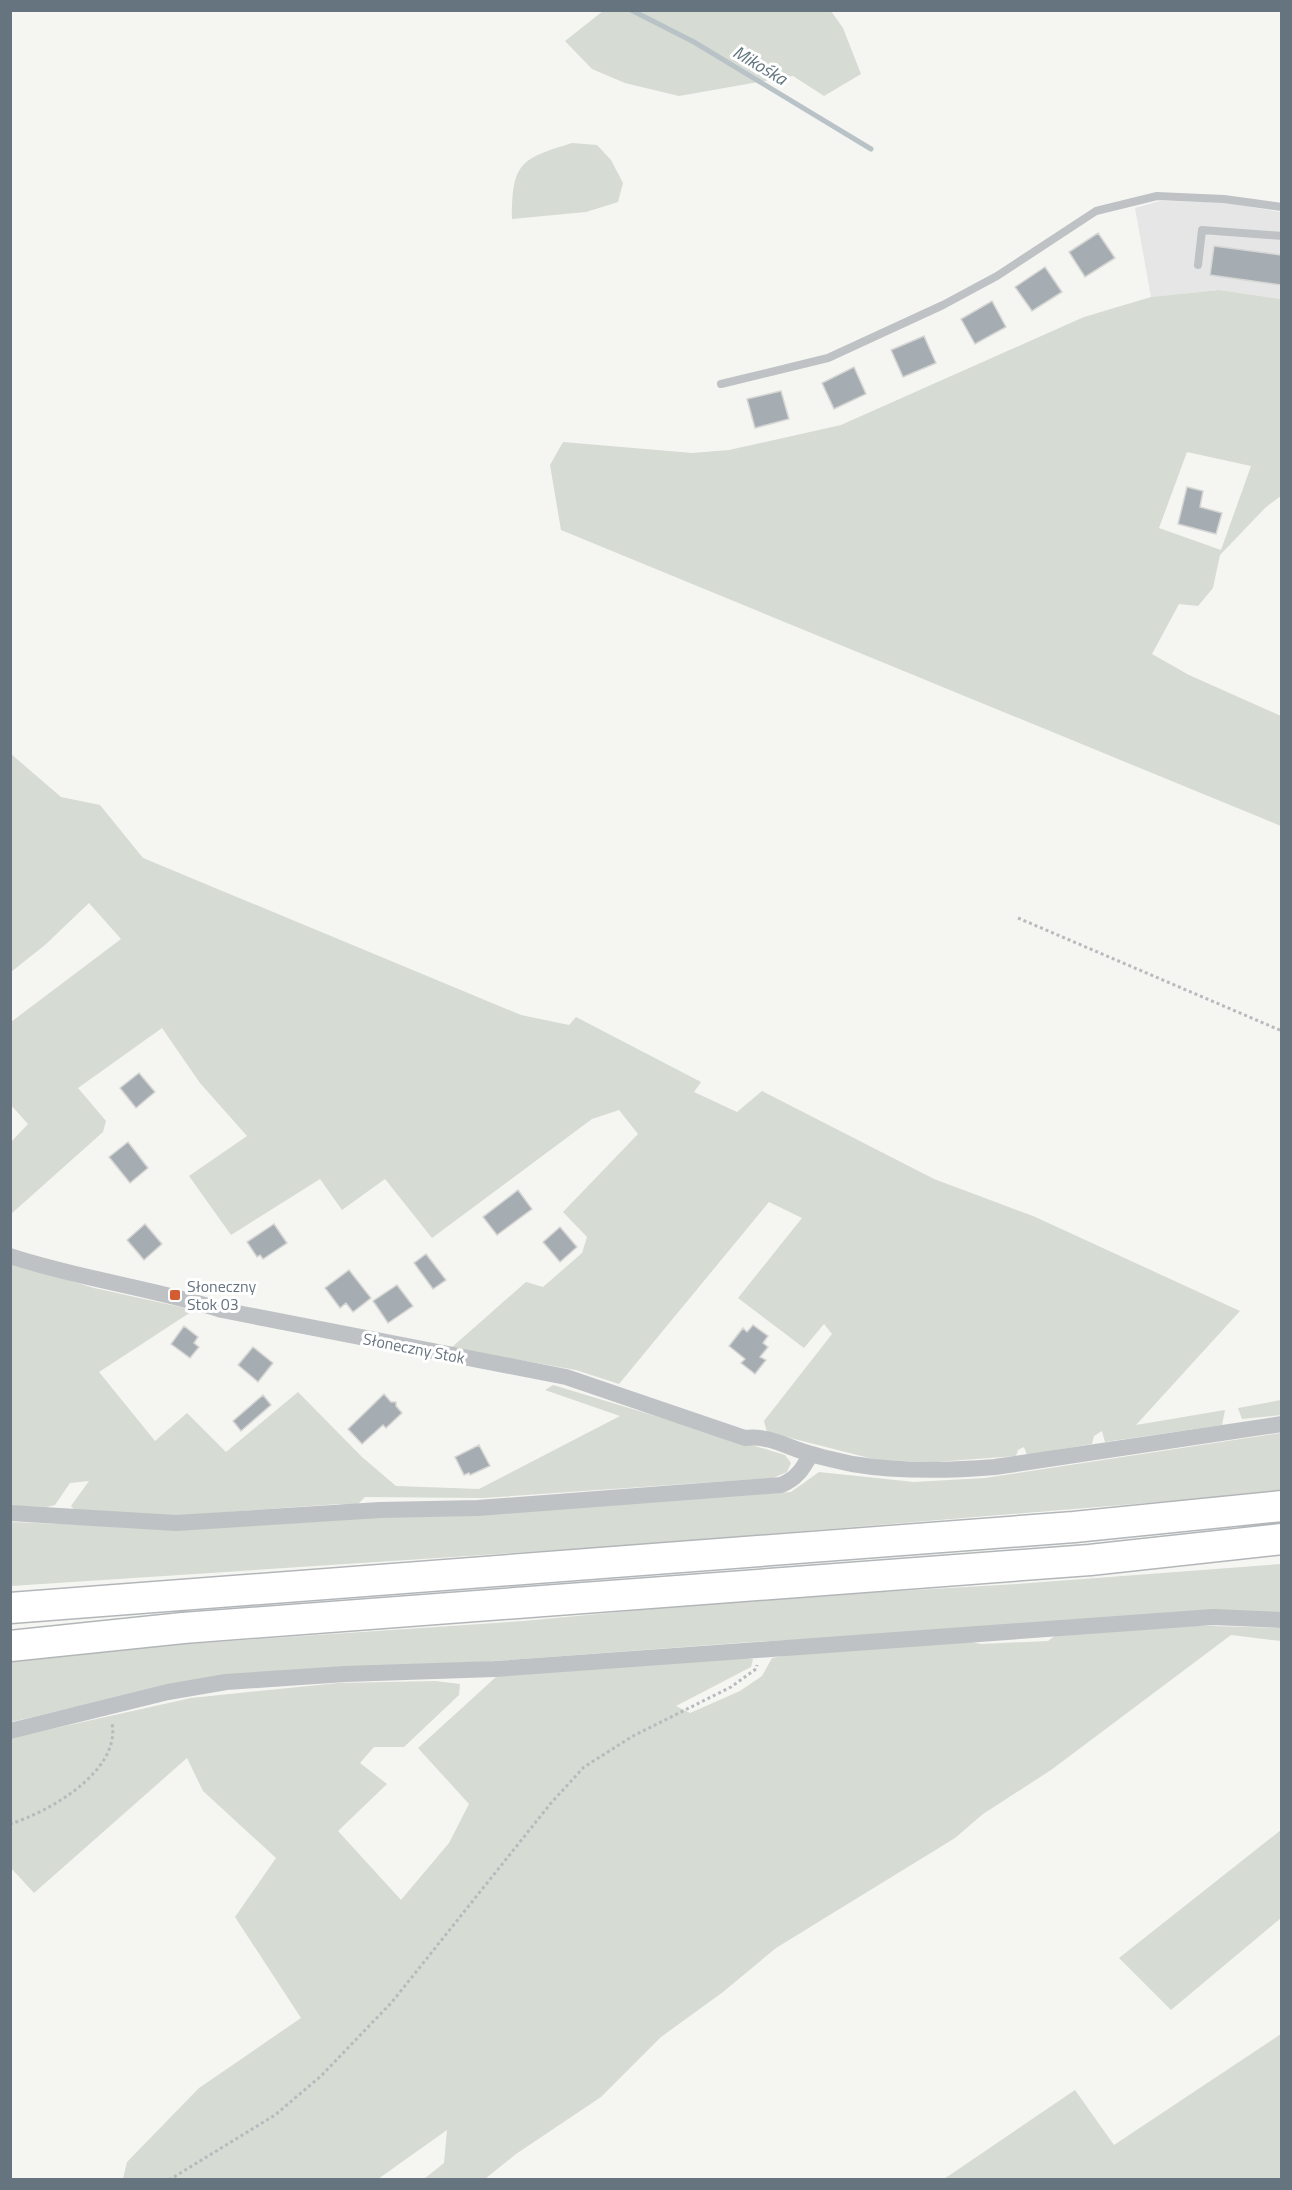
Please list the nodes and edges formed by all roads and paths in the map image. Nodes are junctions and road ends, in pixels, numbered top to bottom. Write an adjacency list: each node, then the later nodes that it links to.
1 (1281, 207): 4 (lane)
2 (1281, 236): 3 (lane)
3 (1198, 265)
4 (721, 384)
5 (1018, 918): 6 (path)
6 (1281, 1031)
7 (10, 1256): 9 (street, Słoneczny Stok)
8 (1281, 1424): 9 (street, Słoneczny Stok)
9 (811, 1454): 11 (street)
10 (1281, 1506): 13 (highway)
11 (10, 1513)
12 (1281, 1539): 15 (highway)
13 (10, 1608)
14 (1281, 1620): 16 (street)
15 (10, 1646)
16 (763, 1648): 17 (street); 20 (path)
17 (109, 1707): 18 (street); 19 (path)
18 (10, 1731)
19 (10, 1824)
20 (169, 2180)

